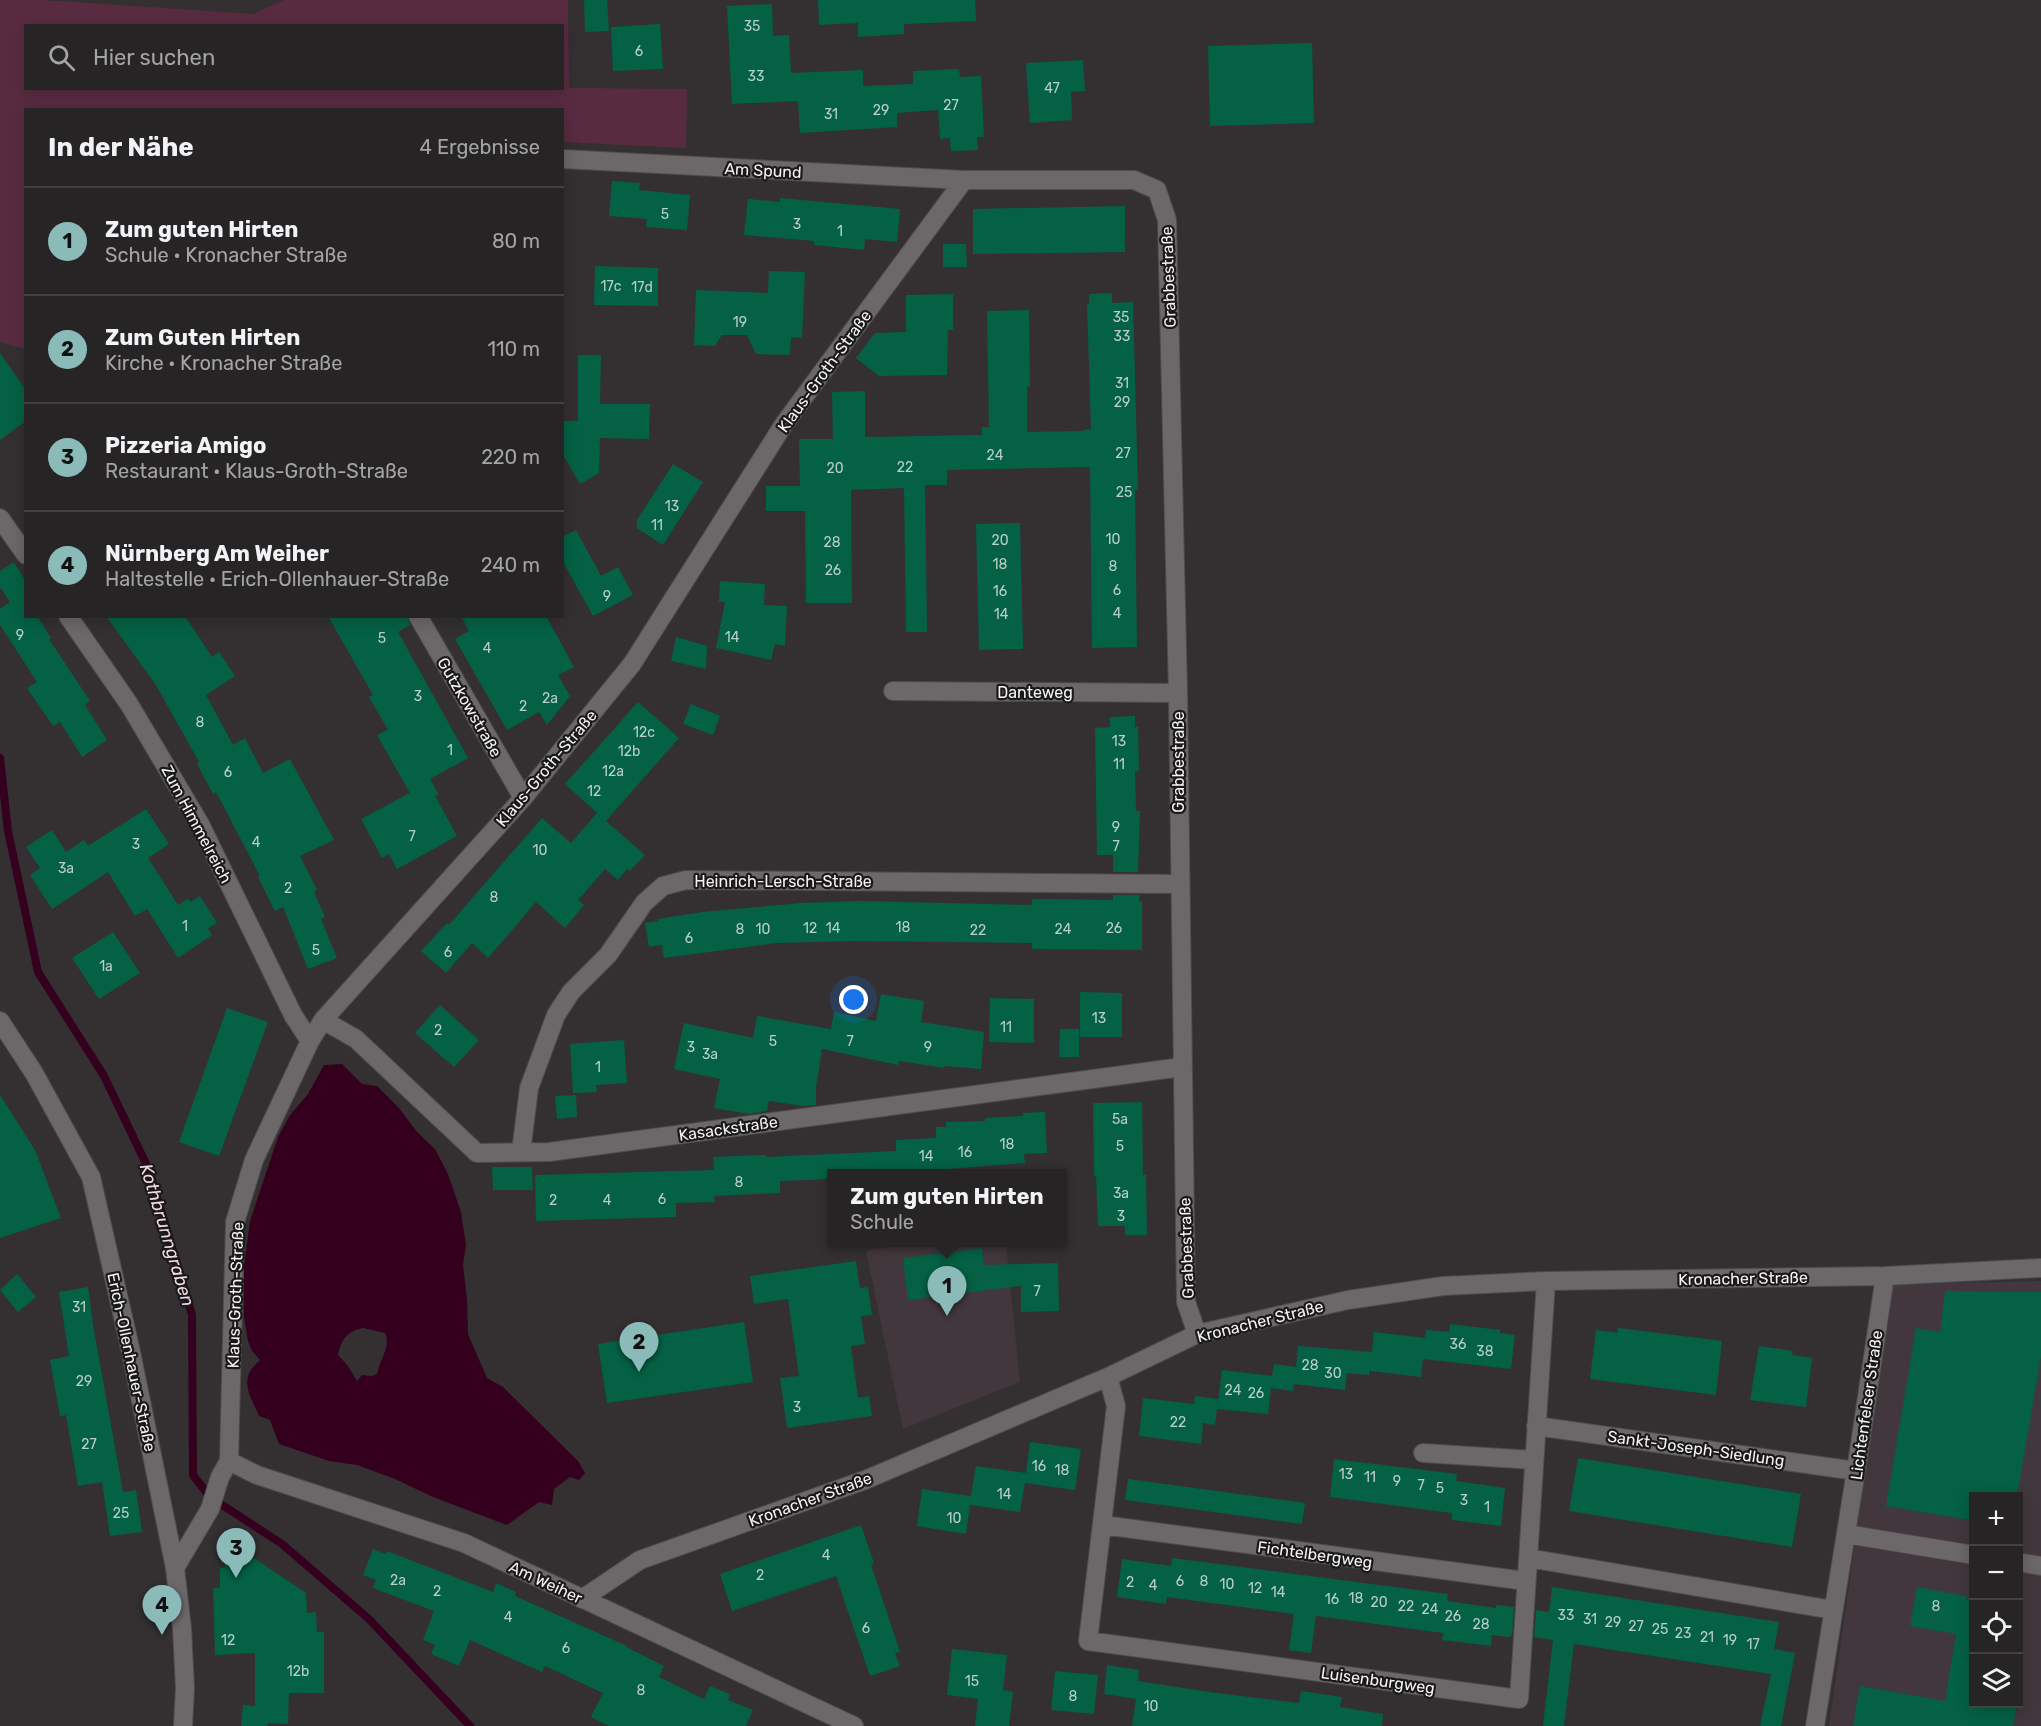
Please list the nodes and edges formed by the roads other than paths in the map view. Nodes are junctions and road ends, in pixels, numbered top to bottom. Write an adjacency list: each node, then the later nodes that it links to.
1 (564, 159): 2 (street, Am Spund)
2 (964, 180): 8 (street, Grabbestraße); 9 (street, Klaus-Groth-Straße)
3 (0, 518): 4 (street)
4 (24, 552)
5 (69, 618): 13 (street, Zum Himmelreich)
6 (419, 618): 9 (street, Gutzkowstraße)
7 (893, 691): 8 (street, Danteweg)
8 (1178, 693): 10 (street, Grabbestraße)
9 (523, 798): 11 (street, Klaus-Groth-Straße)
10 (1179, 884): 14 (street, Grabbestraße); 15 (street, Heinrich-Lersch-Straße)
11 (323, 1020): 13 (street, Klaus-Groth-Straße); 15 (street, Kasackstraße)
12 (0, 1021): 32 (street, Erich-Ollenhauer-Straße)
13 (310, 1041): 24 (street, Klaus-Groth-Straße)
14 (1182, 1067): 15 (street, Kasackstraße); 19 (street, Grabbestraße)
15 (521, 1152)
16 (2041, 1268): 17 (street, Kronacher Straße)
17 (1885, 1276): 18 (street, Kronacher Straße); 25 (street, Lichtenfelser Straße)
18 (1546, 1281): 19 (street, Kronacher Straße); 21 (street, Luisenburgweg)
19 (1197, 1334): 20 (street, Kronacher Straße)
20 (1108, 1377): 26 (street, Luisenburgweg); 34 (street, Kronacher Straße)
21 (1536, 1425): 23 (street, Luisenburgweg); 25 (street, Sankt-Joseph-Siedlung)
22 (1423, 1453): 23 (street)
23 (1534, 1460): 29 (street, Luisenburgweg)
24 (225, 1469): 32 (street, Klaus-Groth-Straße); 34 (street, Am Weiher)
25 (1856, 1471): 27 (street, Lichtenfelser Straße)
26 (1103, 1525): 33 (street, Fichtelbergweg); 33 (street, Luisenburgweg)
27 (1846, 1534): 28 (street); 35 (street, Lichtenfelser Straße)
28 (1969, 1554)
29 (1528, 1558): 33 (street, Luisenburgweg); 35 (street)
30 (2023, 1563): 31 (street)
31 (2041, 1566)
32 (175, 1568): 36 (street, Erich-Ollenhauer-Straße)
33 (1526, 1581)
34 (582, 1599): 37 (street, Am Weiher)
35 (1833, 1610): 38 (street, Lichtenfelser Straße)
36 (183, 1726)
37 (854, 1726)
38 (1815, 1726)

